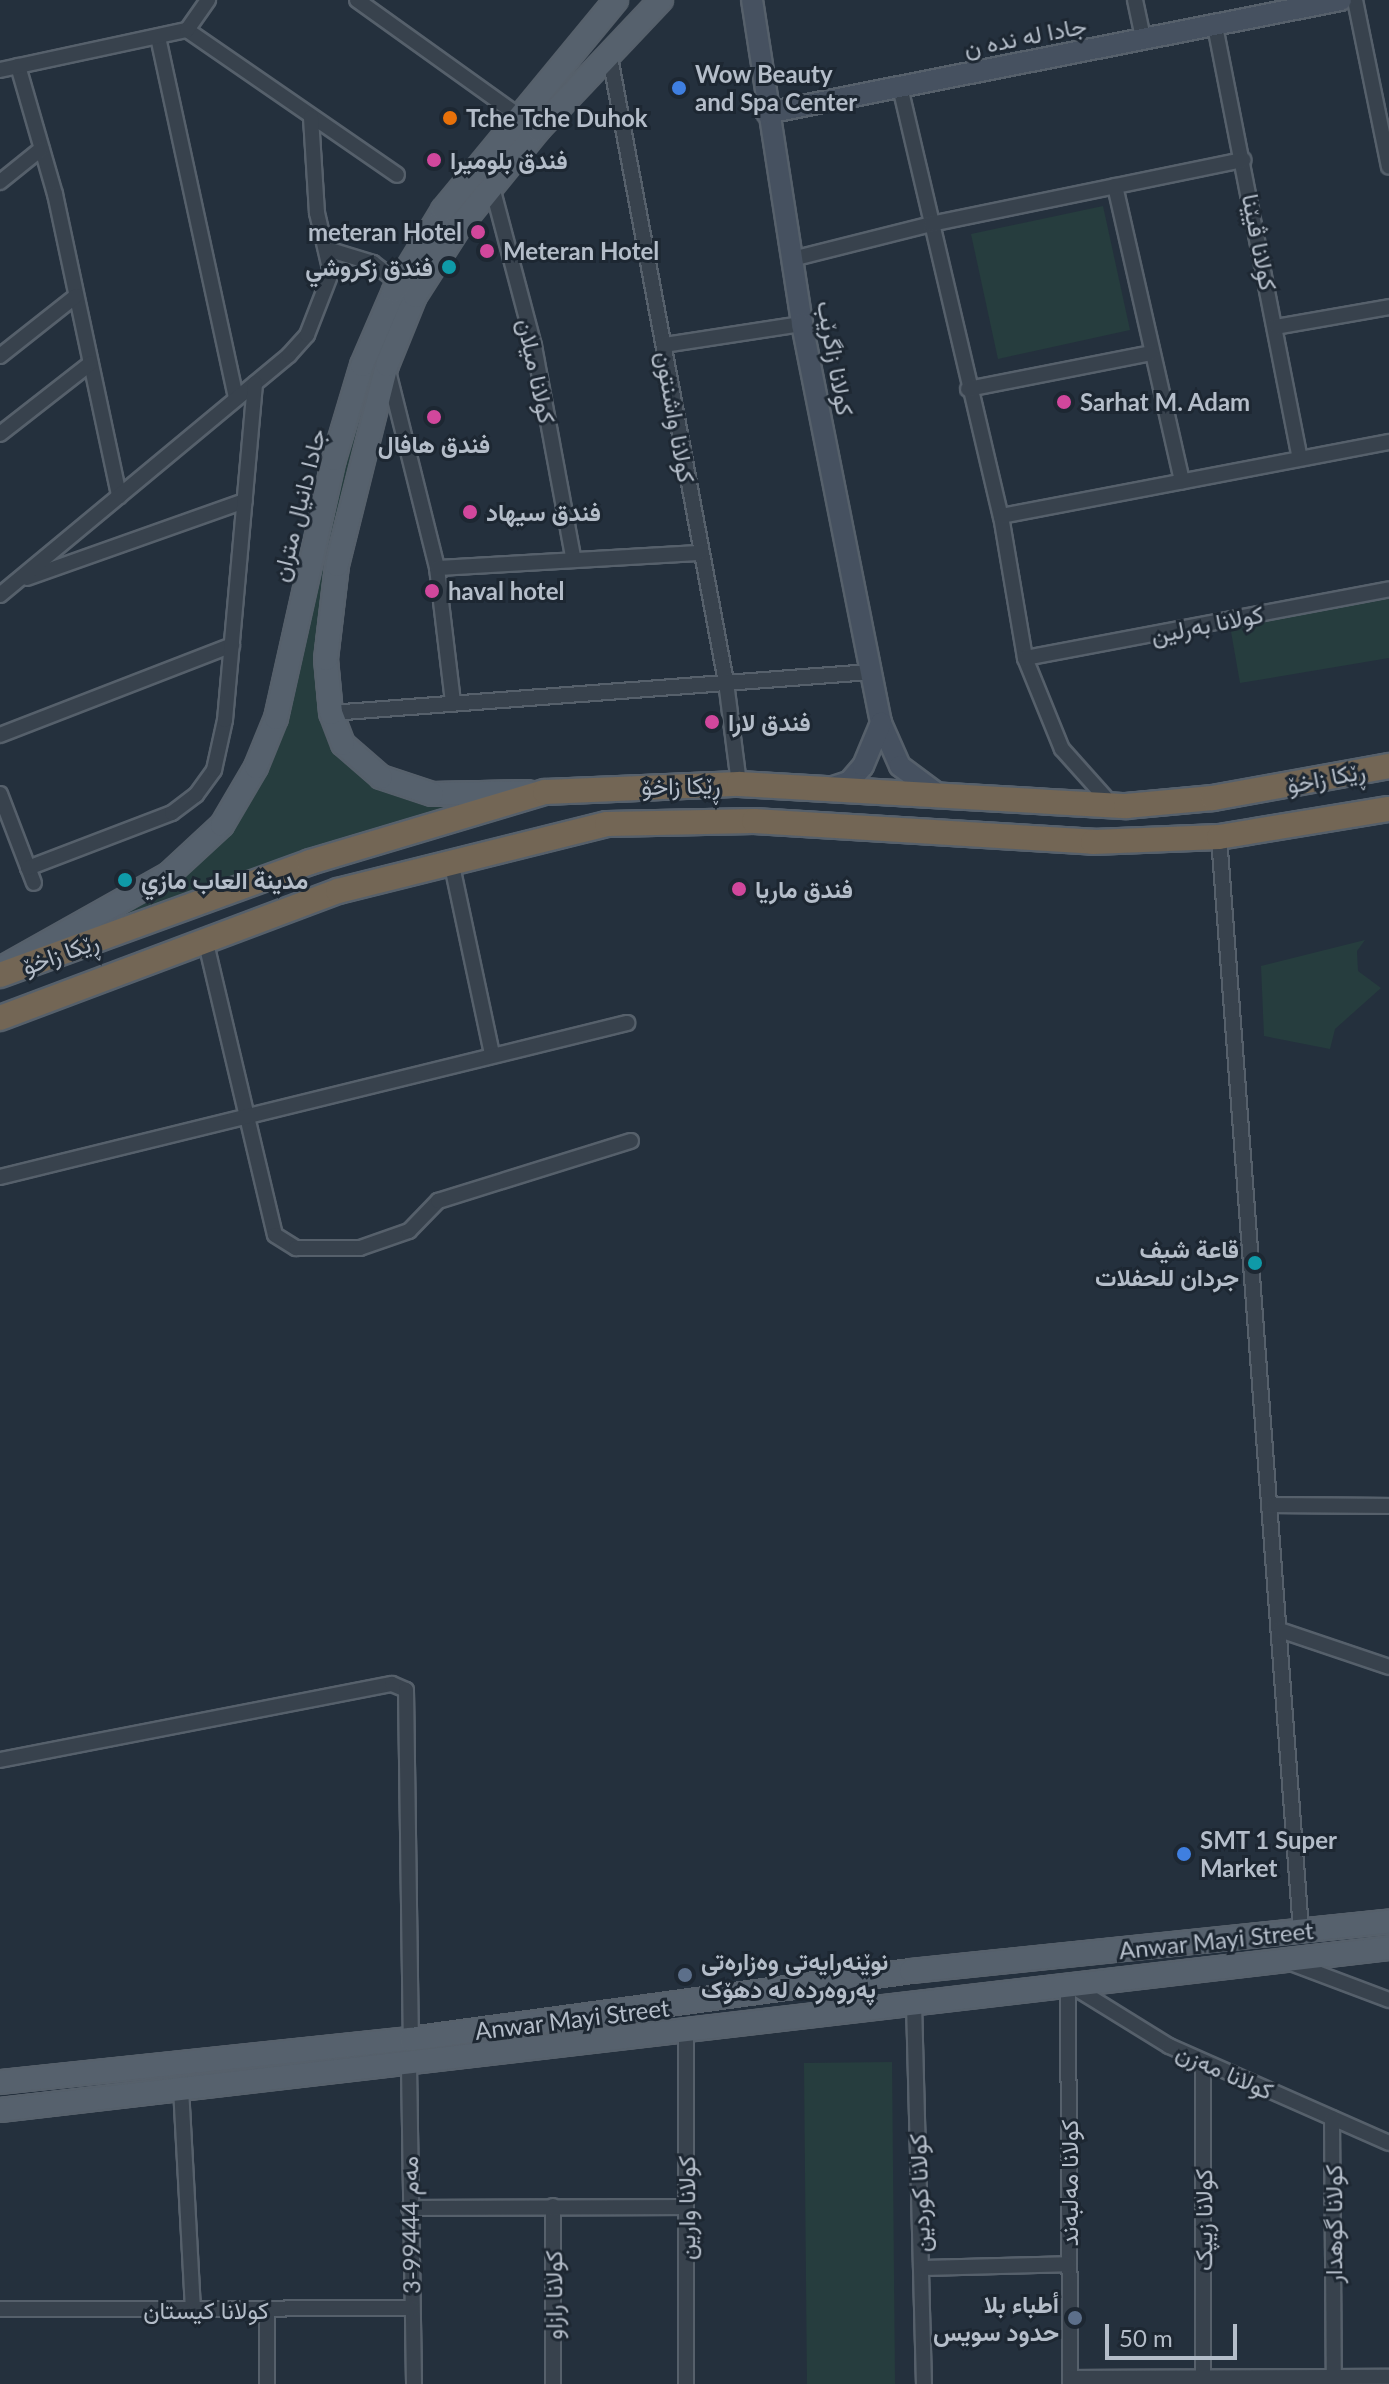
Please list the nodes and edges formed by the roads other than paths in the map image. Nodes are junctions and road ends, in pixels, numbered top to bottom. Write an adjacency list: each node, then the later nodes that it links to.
1 (208, 0): 11 (street)
2 (357, 0): 19 (street)
3 (661, 0): 14 (main road, جادا دانيال متران)
4 (752, 0): 18 (street, كولانا زاگرێب)
5 (1135, 0): 13 (street)
6 (1341, 0): 9 (street, جادا له نده ن)
7 (1355, 0): 21 (street)
8 (609, 2): 19 (main road, جادا دانيال متران)
9 (1271, 7): 10 (street, جادا له نده ن)
10 (1215, 26): 13 (street, جادا له نده ن); 23 (street, كولانا ڤیێنا)
11 (187, 30): 12 (street); 20 (street)
12 (158, 37): 15 (street); 44 (street)
13 (1143, 39): 17 (street, جادا له نده ن)
14 (609, 50): 28 (main road, جادا دانيال متران); 37 (street, كولانا واشنتون)
15 (18, 66): 16 (street); 22 (street)
16 (0, 70)
17 (900, 87): 18 (street, جادا له نده ن); 29 (street)
18 (767, 113): 31 (street, كولانا زاگرێب)
19 (519, 116): 32 (main road, جادا دانيال متران)
20 (311, 117): 25 (street); 30 (street)
21 (1386, 142): 24 (street)
22 (41, 149): 26 (street); 33 (street)
23 (1244, 160): 27 (street); 36 (street, كولانا ڤیێنا)
24 (1389, 167)
25 (397, 175)
26 (0, 182)
27 (1115, 186): 29 (street); 38 (street)
28 (492, 187): 40 (main road, جادا دانيال متران); 53 (street, كولانا ميلان)
29 (931, 224): 31 (street); 43 (street)
30 (327, 249): 32 (street); 42 (street)
31 (792, 259): 35 (street, كولانا زاگرێب)
32 (399, 283): 40 (main road, جادا دانيال متران)
33 (76, 296): 39 (street); 41 (street)
34 (1389, 307): 36 (street)
35 (802, 324): 37 (street); 60 (street, كولانا زاگرێب)
36 (1276, 327): 47 (street, كولانا ڤیێنا)
37 (664, 345): 52 (street, كولانا واشنتون)
38 (1152, 353): 43 (street); 48 (street)
39 (0, 356)
40 (376, 361): 54 (street); 63 (main road, جادا دانيال متران); 81 (main road, جادا دانيال متران)
41 (91, 363): 45 (street); 49 (street)
42 (255, 383): 44 (street); 50 (street)
43 (968, 389): 51 (street)
44 (236, 397): 49 (street)
45 (0, 434)
46 (1389, 442): 47 (street)
47 (1300, 458): 48 (street)
48 (1182, 482): 51 (street)
49 (119, 496): 55 (street)
50 (245, 501): 55 (street); 58 (street)
51 (1001, 516): 59 (street)
52 (700, 553): 53 (street); 61 (street, كولانا واشنتون)
53 (573, 557): 54 (street)
54 (437, 568): 62 (street)
55 (16, 582): 57 (street)
56 (1389, 589): 59 (street, كولانا بەرلین)
57 (0, 595)
58 (232, 645): 65 (street); 78 (street)
59 (1025, 658): 72 (street)
60 (870, 672): 61 (street); 64 (street, كولانا زاگرێب)
61 (726, 682): 62 (street); 67 (street, كولانا واشنتون)
62 (453, 703): 63 (street)
63 (331, 713): 69 (main road, جادا دانيال متران)
64 (881, 723): 68 (street); 71 (street, كولانا زاگرێب)
65 (0, 735)
66 (1389, 766): 72 (highway, ڕێکا زاخۆ)
67 (739, 784): 68 (highway, ڕێکا زاخۆ); 69 (highway, ڕێکا زاخۆ)
68 (829, 789): 71 (highway, ڕێکا زاخۆ)
69 (545, 792): 81 (highway, ڕێکا زاخۆ)
70 (0, 794): 78 (street)
71 (939, 795): 72 (highway, ڕێکا زاخۆ)
72 (1112, 805)
73 (1389, 809): 74 (highway, ڕێکا زاخۆ)
74 (1360, 814): 75 (street); 76 (highway, ڕێکا زاخۆ)
75 (1389, 817)
76 (1219, 837): 77 (highway, ڕێکا زاخۆ); 88 (street)
77 (451, 861): 80 (highway, ڕێکا زاخۆ); 84 (street)
78 (28, 868): 79 (street)
79 (34, 883)
80 (205, 939): 82 (highway, ڕێکا زاخۆ); 85 (street)
81 (0, 972)
82 (0, 1018)
83 (627, 1023): 84 (street)
84 (492, 1054): 85 (street)
85 (249, 1112): 86 (street); 87 (street)
86 (631, 1141)
87 (0, 1177)
88 (1273, 1505): 89 (street); 90 (street)
89 (1389, 1506)
90 (1280, 1630): 91 (street); 94 (street)
91 (1389, 1667)
92 (0, 1760): 101 (street)
93 (1389, 1922): 94 (main road, Anwar Mayi Street)
94 (1301, 1931): 101 (main road, Anwar Mayi Street)
95 (1389, 1948): 96 (main road, Anwar Mayi Street)
96 (1277, 1958): 97 (main road, Anwar Mayi Street); 98 (street)
97 (1068, 1983): 99 (main road, Anwar Mayi Street); 102 (street, کولانا مەزن); 112 (street, کولانا مەلبەند)
98 (1389, 2000)
99 (914, 2003): 100 (main road, Anwar Mayi Street); 113 (street, کولانا کوردین)
100 (686, 2031): 103 (main road, Anwar Mayi Street); 110 (street, کولانا وارین)
101 (411, 2039): 104 (main road, Anwar Mayi Street)
102 (1203, 2062): 107 (street, کولانا مەزن); 119 (street, کولانا زیپک)
103 (409, 2065): 105 (main road, Anwar Mayi Street); 111 (street, مەم 99444-3)
104 (0, 2082)
105 (181, 2088): 106 (main road, Anwar Mayi Street); 117 (street)
106 (0, 2110)
107 (1332, 2118): 108 (street, کولانا مەزن); 120 (street, کولانا گوهدار)
108 (1389, 2143)
109 (553, 2206): 110 (street); 111 (street); 124 (street, کولانا رازاو)
110 (686, 2207): 125 (street, کولانا وارین)
111 (409, 2208): 114 (street, مەم 99444-3)
112 (1069, 2264): 113 (street); 121 (street, کولانا مەلبەند)
113 (921, 2268): 126 (street, کولانا کوردین)
114 (412, 2308): 116 (street, کولانا کیستان); 123 (street, مەم 99444-3)
115 (0, 2309): 117 (street, کولانا کیستان)
116 (267, 2310): 117 (street, کولانا کیستان); 122 (street)
117 (193, 2311)
118 (1389, 2377): 120 (street)
119 (1203, 2378): 120 (street); 121 (street)
120 (1334, 2378)
121 (1070, 2381)
122 (267, 2384)
123 (414, 2384)
124 (553, 2384)
125 (686, 2384)
126 (924, 2384)

